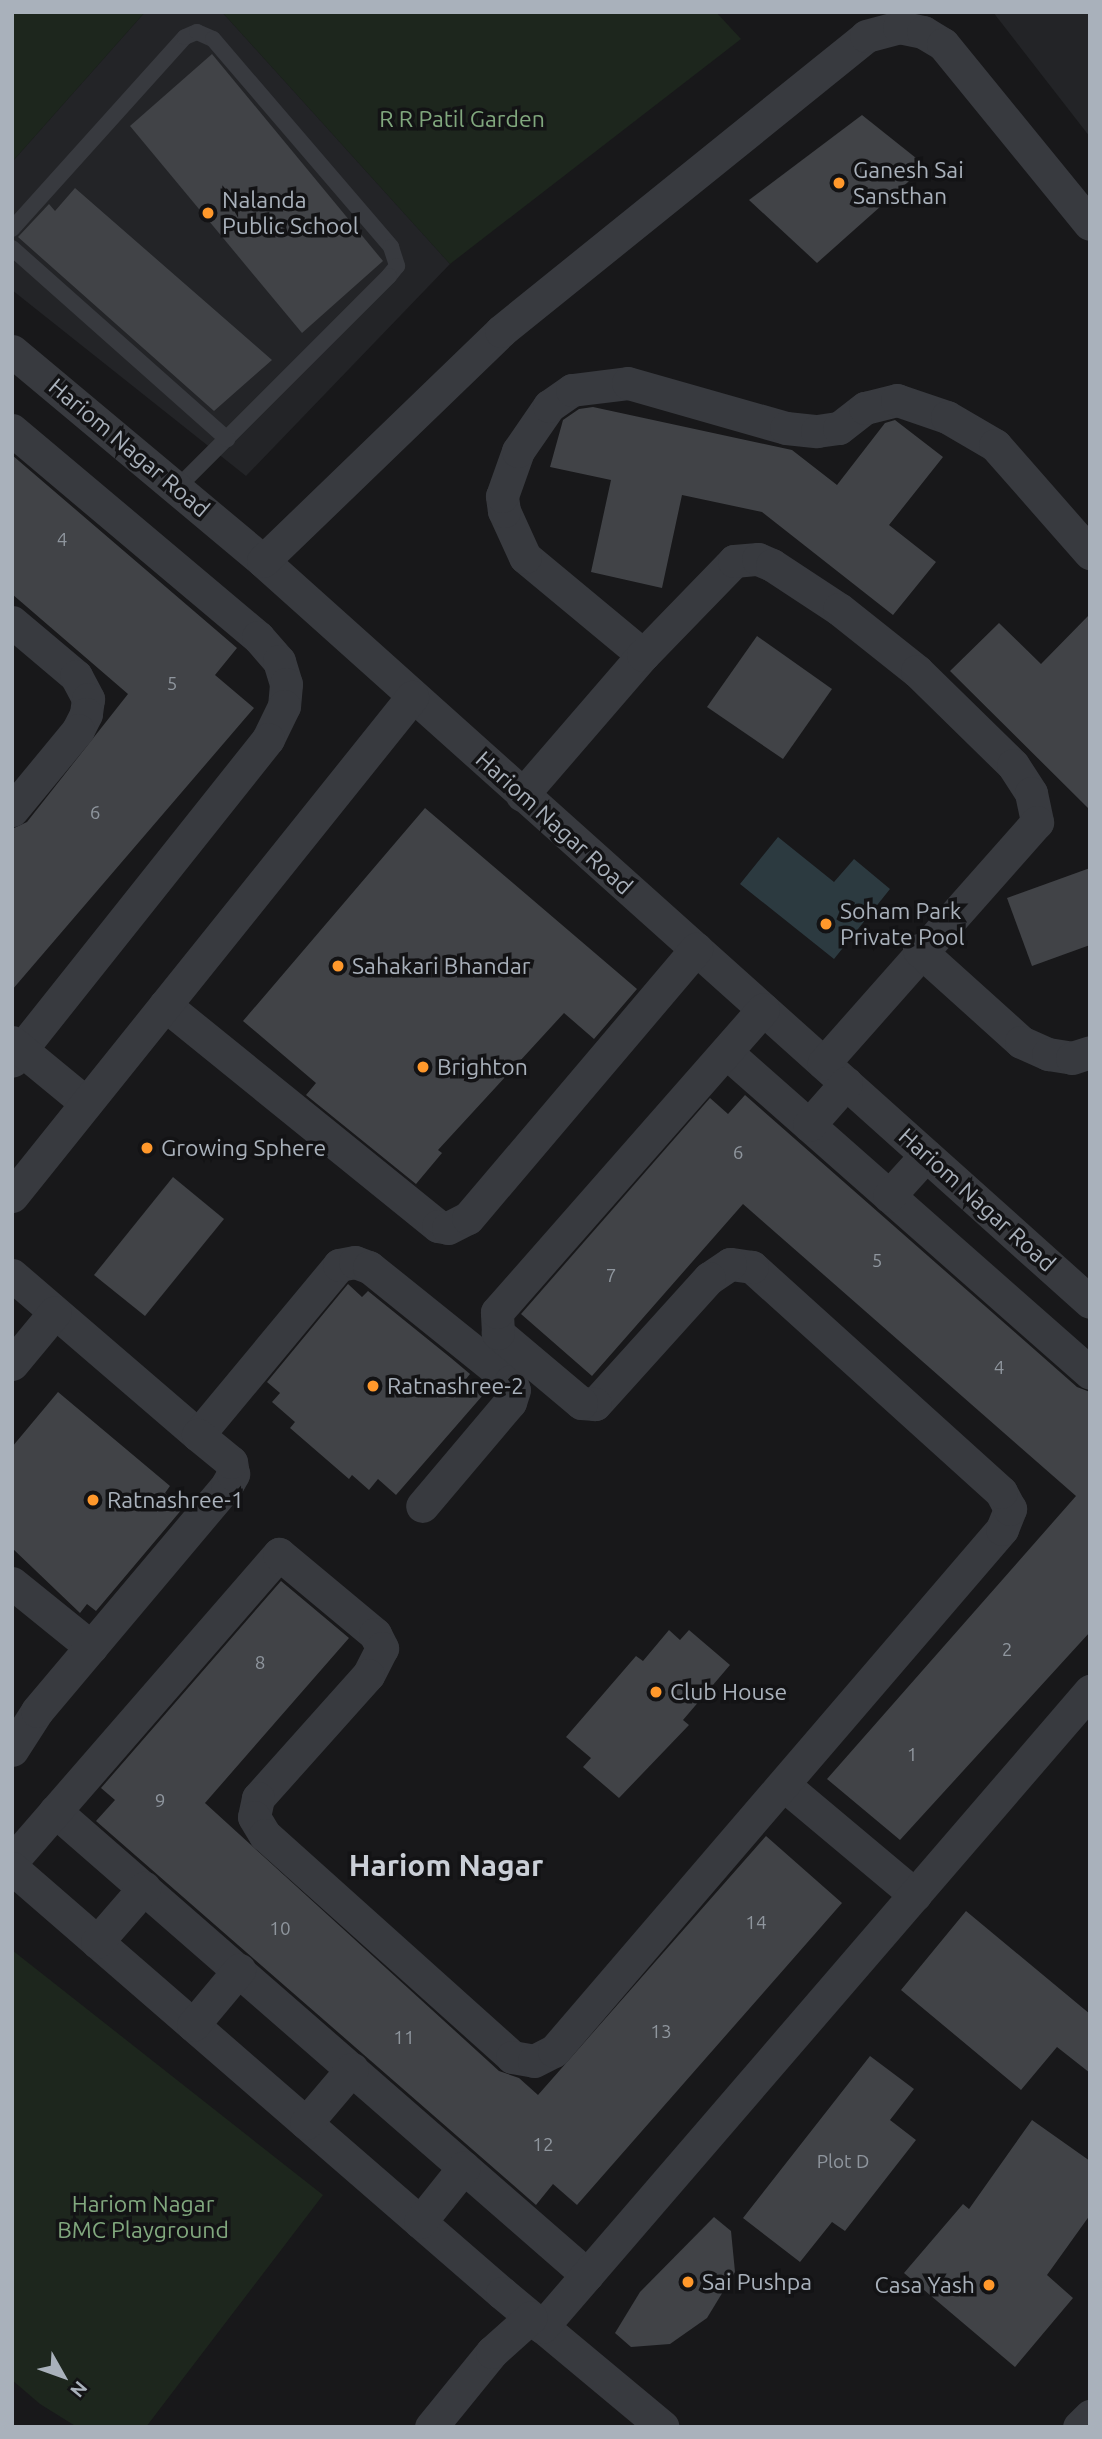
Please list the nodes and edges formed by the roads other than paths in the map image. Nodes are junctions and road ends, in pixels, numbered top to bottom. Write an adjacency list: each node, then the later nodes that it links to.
1 (1090, 224): 9 (street)
2 (12, 229): 6 (lane)
3 (12, 248): 6 (lane)
4 (12, 351): 7 (street, Hariom Nagar Road)
5 (12, 430): 19 (street)
6 (227, 439): 7 (lane)
7 (177, 488): 9 (street, Hariom Nagar Road)
8 (1090, 553): 11 (street)
9 (263, 561): 12 (street, Hariom Nagar Road)
10 (12, 622): 14 (street)
11 (643, 655): 13 (street); 16 (street)
12 (412, 697): 13 (street, Hariom Nagar Road); 17 (street)
13 (522, 795): 15 (street, Hariom Nagar Road)
14 (12, 810)
15 (696, 949): 17 (street); 18 (street, Hariom Nagar Road)
16 (919, 950): 21 (street); 22 (street)
17 (166, 1005): 23 (street)
18 (763, 1009): 20 (street); 22 (street, Hariom Nagar Road)
19 (15, 1051): 23 (street)
20 (726, 1052): 24 (street); 41 (street)
21 (1090, 1052)
22 (835, 1073): 24 (street); 25 (street, Hariom Nagar Road)
23 (86, 1103): 26 (street)
24 (809, 1125): 27 (street)
25 (926, 1155): 27 (street); 28 (street, Hariom Nagar Road)
26 (12, 1196)
27 (889, 1196): 30 (street)
28 (1039, 1256): 30 (street); 31 (street, Hariom Nagar Road)
29 (12, 1275): 32 (street)
30 (1003, 1296): 34 (street)
31 (1090, 1301)
32 (55, 1311): 33 (street); 35 (street)
33 (12, 1364)
34 (1090, 1373)
35 (198, 1435): 36 (street); 38 (street)
36 (422, 1506)
37 (12, 1583): 38 (street)
38 (91, 1647): 40 (street)
39 (1090, 1691): 46 (street)
40 (12, 1749)
41 (784, 1784): 42 (street); 46 (street)
42 (55, 1811): 43 (street); 45 (street)
43 (12, 1860)
44 (12, 1868): 47 (street)
45 (144, 1888): 47 (street); 48 (street)
46 (915, 1895): 54 (street)
47 (97, 1942): 49 (street)
48 (239, 1970): 49 (street); 50 (street)
49 (193, 2025): 51 (street)
50 (352, 2069): 51 (street); 52 (street)
51 (306, 2123): 53 (street)
52 (464, 2167): 53 (street); 54 (street)
53 (419, 2222): 55 (street)
54 (587, 2275): 55 (street)
55 (536, 2322): 57 (street); 58 (street)
56 (1090, 2416): 59 (street)
57 (431, 2427)
58 (663, 2427)
59 (1079, 2427)

